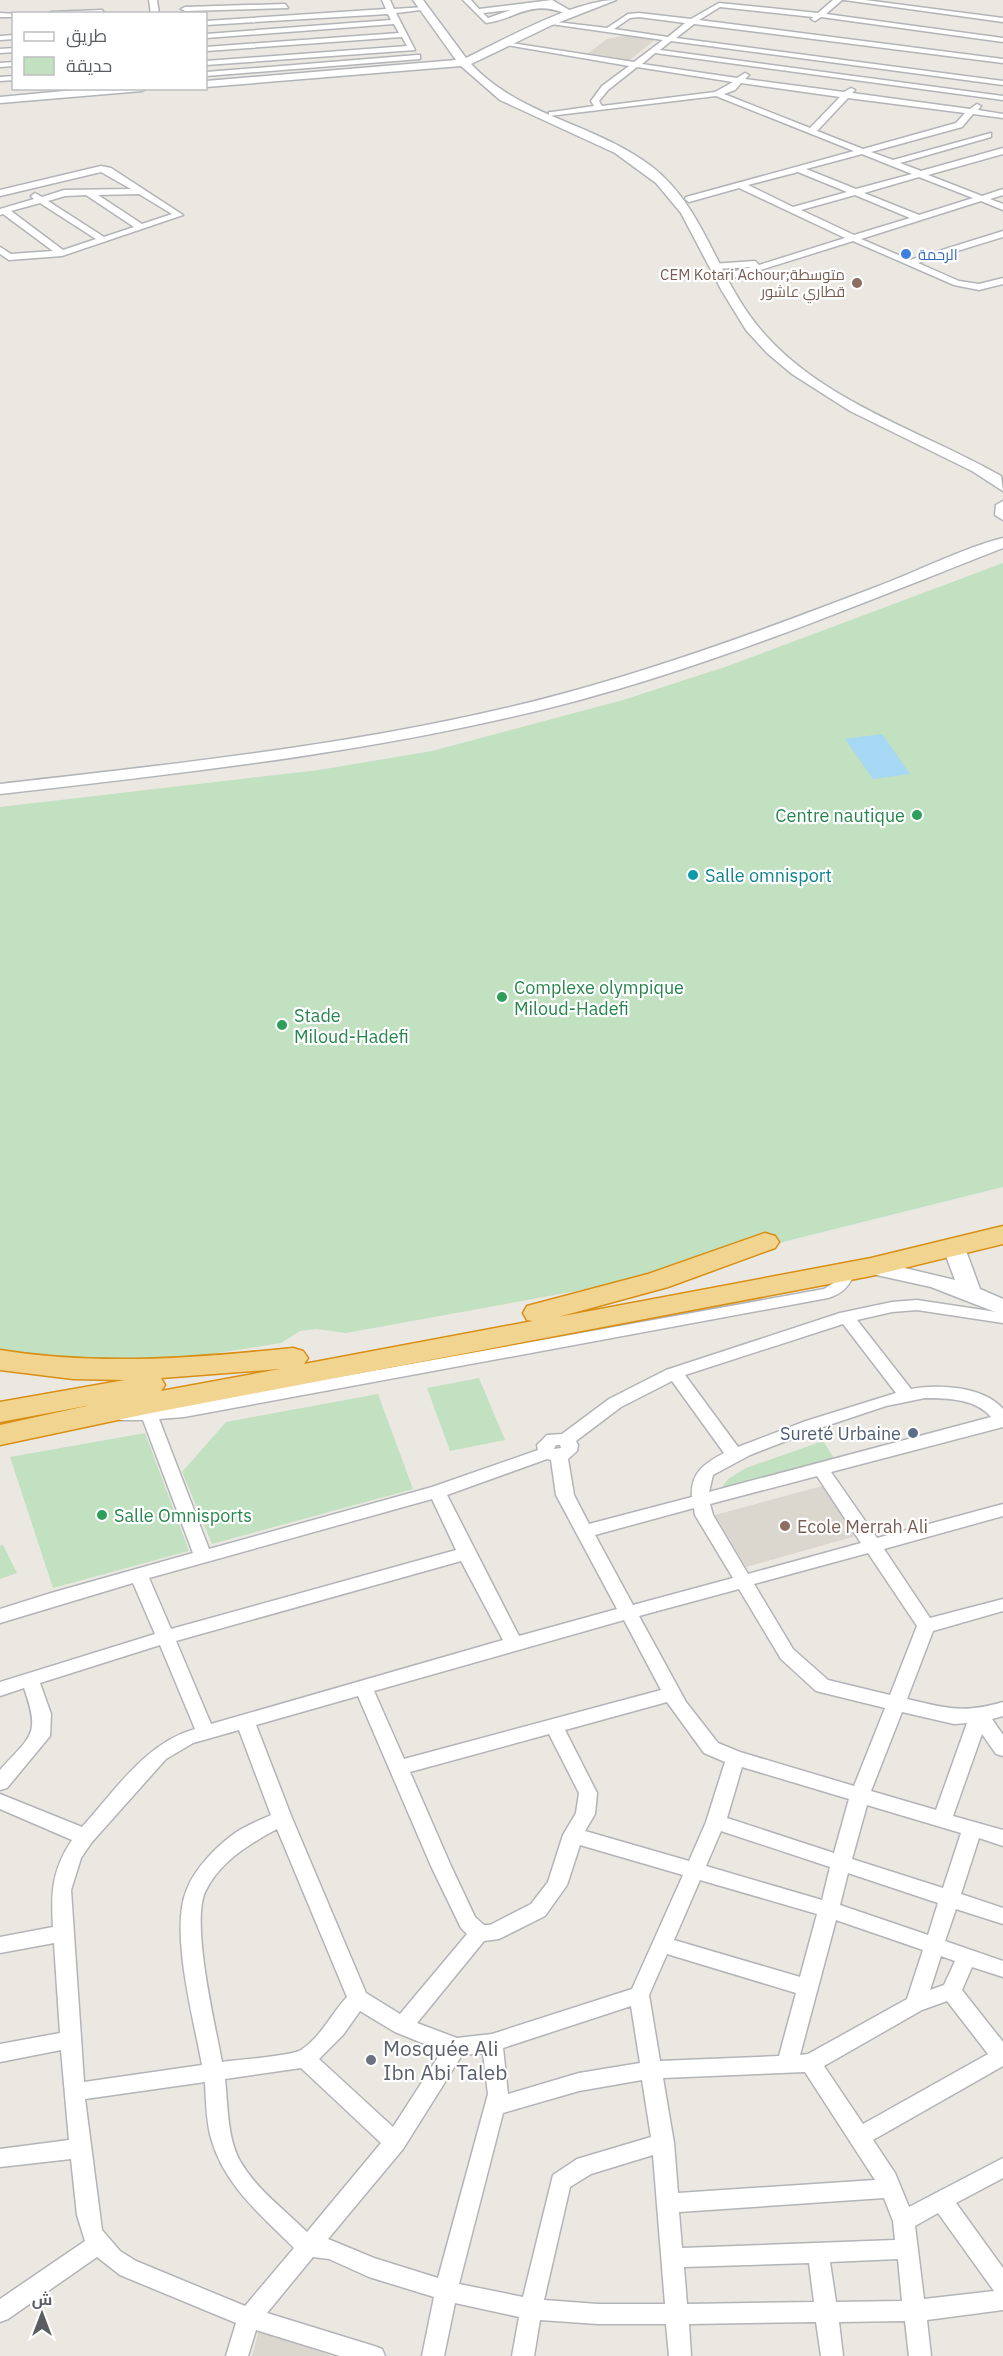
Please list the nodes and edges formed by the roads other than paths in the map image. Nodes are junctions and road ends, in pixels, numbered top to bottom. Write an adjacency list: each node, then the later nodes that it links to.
1 (189, 0): 11 (street)
2 (386, 0): 14 (street)
3 (467, 0): 15 (street)
4 (599, 0): 16 (main road)
5 (611, 0): 26 (main road)
6 (838, 0): 18 (street)
7 (848, 0): 20 (street)
8 (549, 1): 13 (street); 16 (street)
9 (285, 3): 11 (street); 19 (street)
10 (424, 3): 14 (street); 46 (main road)
11 (184, 6)
12 (316, 6): 17 (street)
13 (522, 8): 15 (street); 15 (street)
14 (390, 10): 17 (street); 23 (street)
15 (477, 11)
16 (567, 11): 46 (main road)
17 (319, 15): 19 (street)
18 (820, 15): 22 (street); 24 (street); 29 (street)
19 (290, 17): 21 (street)
20 (1003, 20)
21 (221, 21): 25 (street); 30 (street)
22 (693, 21): 28 (street); 32 (street); 35 (street)
23 (396, 22): 30 (street); 31 (street)
24 (811, 22)
25 (207, 23)
26 (548, 23): 28 (street); 38 (main road)
27 (803, 28): 32 (street)
28 (610, 29): 35 (street)
29 (918, 29): 33 (street); 36 (street)
30 (230, 35): 34 (street); 39 (street)
31 (404, 35): 39 (street); 41 (street)
32 (795, 35): 40 (street); 44 (street)
33 (910, 35)
34 (207, 36)
35 (672, 38): 40 (street); 43 (street)
36 (1003, 40)
37 (903, 41): 44 (street)
38 (505, 44): 46 (main road); 50 (street)
39 (236, 47): 42 (street); 45 (street)
40 (780, 47): 44 (street); 51 (street)
41 (412, 48): 45 (street); 47 (street)
42 (207, 50)
43 (654, 51): 50 (street); 51 (street)
44 (886, 56): 48 (street); 55 (street); 57 (street)
45 (242, 60): 49 (street); 52 (street)
46 (465, 60): 47 (main road); 66 (main road); 99 (main road)
47 (420, 62): 52 (street); 56 (main road)
48 (1003, 62)
49 (207, 63)
50 (637, 66): 54 (street); 64 (street)
51 (757, 66): 54 (street); 55 (street)
52 (248, 71): 53 (street)
53 (207, 74)
54 (739, 79): 59 (street); 60 (street)
55 (862, 79): 60 (street); 61 (street)
56 (207, 81)
57 (1001, 81): 61 (street)
58 (78, 90): 62 (main road)
59 (717, 94): 64 (street); 69 (street)
60 (846, 94): 65 (street); 69 (street)
61 (987, 96): 63 (street); 65 (street)
62 (0, 98)
63 (1003, 99)
64 (600, 109): 66 (street)
65 (972, 111): 67 (street); 68 (street)
66 (552, 114): 85 (main road)
67 (1003, 116)
68 (960, 125): 71 (street); 72 (street)
69 (812, 131): 71 (street)
70 (1003, 151): 74 (street)
71 (863, 152): 72 (street); 73 (street)
72 (893, 163): 74 (street)
73 (798, 170): 77 (street); 81 (street)
74 (921, 174): 81 (street); 84 (street)
75 (66, 177): 78 (street); 79 (street); 80 (street)
76 (0, 182): 78 (street)
77 (740, 185): 85 (street); 88 (street)
78 (20, 187): 83 (street); 86 (street)
79 (85, 190): 80 (street); 86 (street); 91 (street)
80 (139, 191): 91 (street)
81 (857, 192): 88 (street); 90 (street)
82 (1003, 192): 84 (street)
83 (0, 193)
84 (980, 198): 87 (street); 90 (street)
85 (689, 199): 99 (main road)
86 (41, 200): 89 (street); 94 (street)
87 (1003, 207)
88 (792, 210): 93 (street)
89 (2, 211): 96 (street)
90 (918, 218): 93 (street)
91 (141, 227): 94 (street)
92 (1003, 234): 98 (street)
93 (852, 238): 98 (street); 99 (street)
94 (103, 240): 96 (street)
95 (0, 250): 97 (street)
96 (62, 253): 97 (street)
97 (4, 257)
98 (909, 263): 100 (street)
99 (725, 271): 101 (main road); 104 (main road)
100 (1003, 281)
101 (744, 291)
102 (759, 315): 103 (main road)
103 (995, 463)
104 (1003, 487)
105 (1003, 505): 106 (main road)
106 (1003, 515)
107 (1003, 543): 109 (main road)
108 (1003, 557): 109 (main road)
109 (470, 727): 110 (main road); 111 (main road)
110 (0, 789)
111 (0, 802)
112 (999, 1235): 114 (highway); 120 (highway)
113 (765, 1242): 120 (highway)
114 (954, 1248): 115 (highway); 116 (main road)
115 (859, 1269): 116 (main road); 126 (street); 128 (highway)
116 (964, 1300): 117 (main road); 118 (street); 119 (street)
117 (1003, 1308)
118 (846, 1317): 124 (street); 131 (street)
119 (1003, 1318)
120 (511, 1320): 121 (highway)
121 (293, 1359): 122 (highway); 125 (highway)
122 (0, 1360)
123 (678, 1377): 132 (street)
124 (908, 1395): 127 (street); 132 (street)
125 (0, 1412)
126 (149, 1414): 128 (street); 140 (street)
127 (1003, 1420): 133 (street)
128 (65, 1421): 129 (highway); 130 (highway)
129 (0, 1435)
130 (0, 1443)
131 (557, 1450): 134 (street); 137 (street)
132 (735, 1456): 135 (street)
133 (821, 1469): 135 (street); 138 (street)
134 (437, 1492): 139 (street); 140 (street)
135 (701, 1501): 137 (street); 142 (street)
136 (1003, 1510): 138 (street)
137 (584, 1533): 144 (street)
138 (873, 1544): 142 (street); 146 (street)
139 (466, 1553): 147 (street); 148 (street)
140 (204, 1557): 141 (street)
141 (139, 1575): 145 (street); 147 (street)
142 (744, 1581): 144 (street); 153 (street)
143 (1003, 1605): 146 (street)
144 (628, 1615): 148 (street); 152 (street)
145 (0, 1616)
146 (926, 1626): 153 (street)
147 (165, 1637): 149 (street); 158 (street)
148 (514, 1644): 150 (street)
149 (30, 1681): 151 (street); 162 (street)
150 (363, 1687): 156 (street); 161 (street)
151 (0, 1689)
152 (672, 1694): 157 (street); 160 (street)
153 (897, 1704): 155 (street); 163 (street)
154 (1003, 1709): 155 (street)
155 (979, 1716): 159 (street); 166 (street)
156 (245, 1720): 158 (street); 165 (street)
157 (554, 1726): 161 (street); 169 (street)
158 (206, 1732): 170 (street)
159 (1003, 1749)
160 (735, 1758): 163 (street); 167 (street)
161 (399, 1768): 177 (street)
162 (0, 1783)
163 (860, 1794): 166 (street); 172 (street)
164 (0, 1801): 170 (street)
165 (282, 1818): 187 (street); 199 (street)
166 (942, 1820): 168 (street)
167 (716, 1822): 172 (street); 173 (street)
168 (972, 1829): 171 (street); 174 (street)
169 (573, 1835): 173 (street); 177 (street)
170 (85, 1837): 178 (street)
171 (1003, 1838)
172 (840, 1864): 174 (street); 175 (street)
173 (693, 1869): 175 (street); 179 (street)
174 (948, 1899): 176 (street); 181 (street)
175 (830, 1910): 181 (street); 184 (street)
176 (1003, 1916)
177 (479, 1933): 189 (street)
178 (62, 1934): 180 (street); 190 (street)
179 (661, 1944): 184 (street); 186 (street)
180 (0, 1945)
181 (933, 1945): 182 (street); 188 (street)
182 (966, 1956): 183 (street); 185 (street)
183 (1003, 1969)
184 (808, 1988): 196 (street)
185 (951, 1991): 188 (street); 194 (street)
186 (639, 1995): 191 (street); 198 (street)
187 (358, 1999): 189 (street); 195 (street)
188 (915, 2004): 197 (street)
189 (402, 2026): 192 (street)
190 (70, 2040): 193 (street); 200 (street)
191 (492, 2043): 192 (street); 201 (street)
192 (456, 2048): 203 (street)
193 (0, 2053)
194 (1003, 2056): 202 (street)
195 (305, 2059): 199 (street); 203 (street)
196 (787, 2063): 197 (street); 198 (street)
197 (811, 2063): 202 (street)
198 (651, 2070): 201 (street); 204 (street)
199 (214, 2074): 200 (street); 213 (street)
200 (74, 2092): 205 (street)
201 (494, 2108): 218 (street)
202 (859, 2137): 208 (street)
203 (395, 2142): 213 (street)
204 (663, 2143): 210 (street); 220 (street)
205 (81, 2148): 206 (street); 212 (street)
206 (0, 2158)
207 (1003, 2167): 209 (street)
208 (891, 2188): 210 (street); 211 (street)
209 (942, 2201): 211 (street); 217 (street)
210 (669, 2203): 216 (street)
211 (904, 2221): 214 (street)
212 (99, 2244): 223 (street); 225 (street)
213 (307, 2246): 218 (street); 225 (street)
214 (908, 2249): 215 (street); 222 (street)
215 (818, 2251): 216 (street); 221 (street)
216 (673, 2258): 224 (street)
217 (1003, 2286)
218 (447, 2291): 220 (street); 228 (street)
219 (1003, 2300): 222 (street)
220 (531, 2309): 224 (street); 229 (street)
221 (827, 2311): 222 (street); 224 (street); 231 (street)
222 (914, 2311): 232 (street)
223 (0, 2312)
224 (677, 2314): 230 (street)
225 (249, 2318): 226 (street); 227 (street)
226 (237, 2356)
227 (374, 2356)
228 (433, 2356)
229 (523, 2356)
230 (680, 2356)
231 (832, 2356)
232 (920, 2356)

